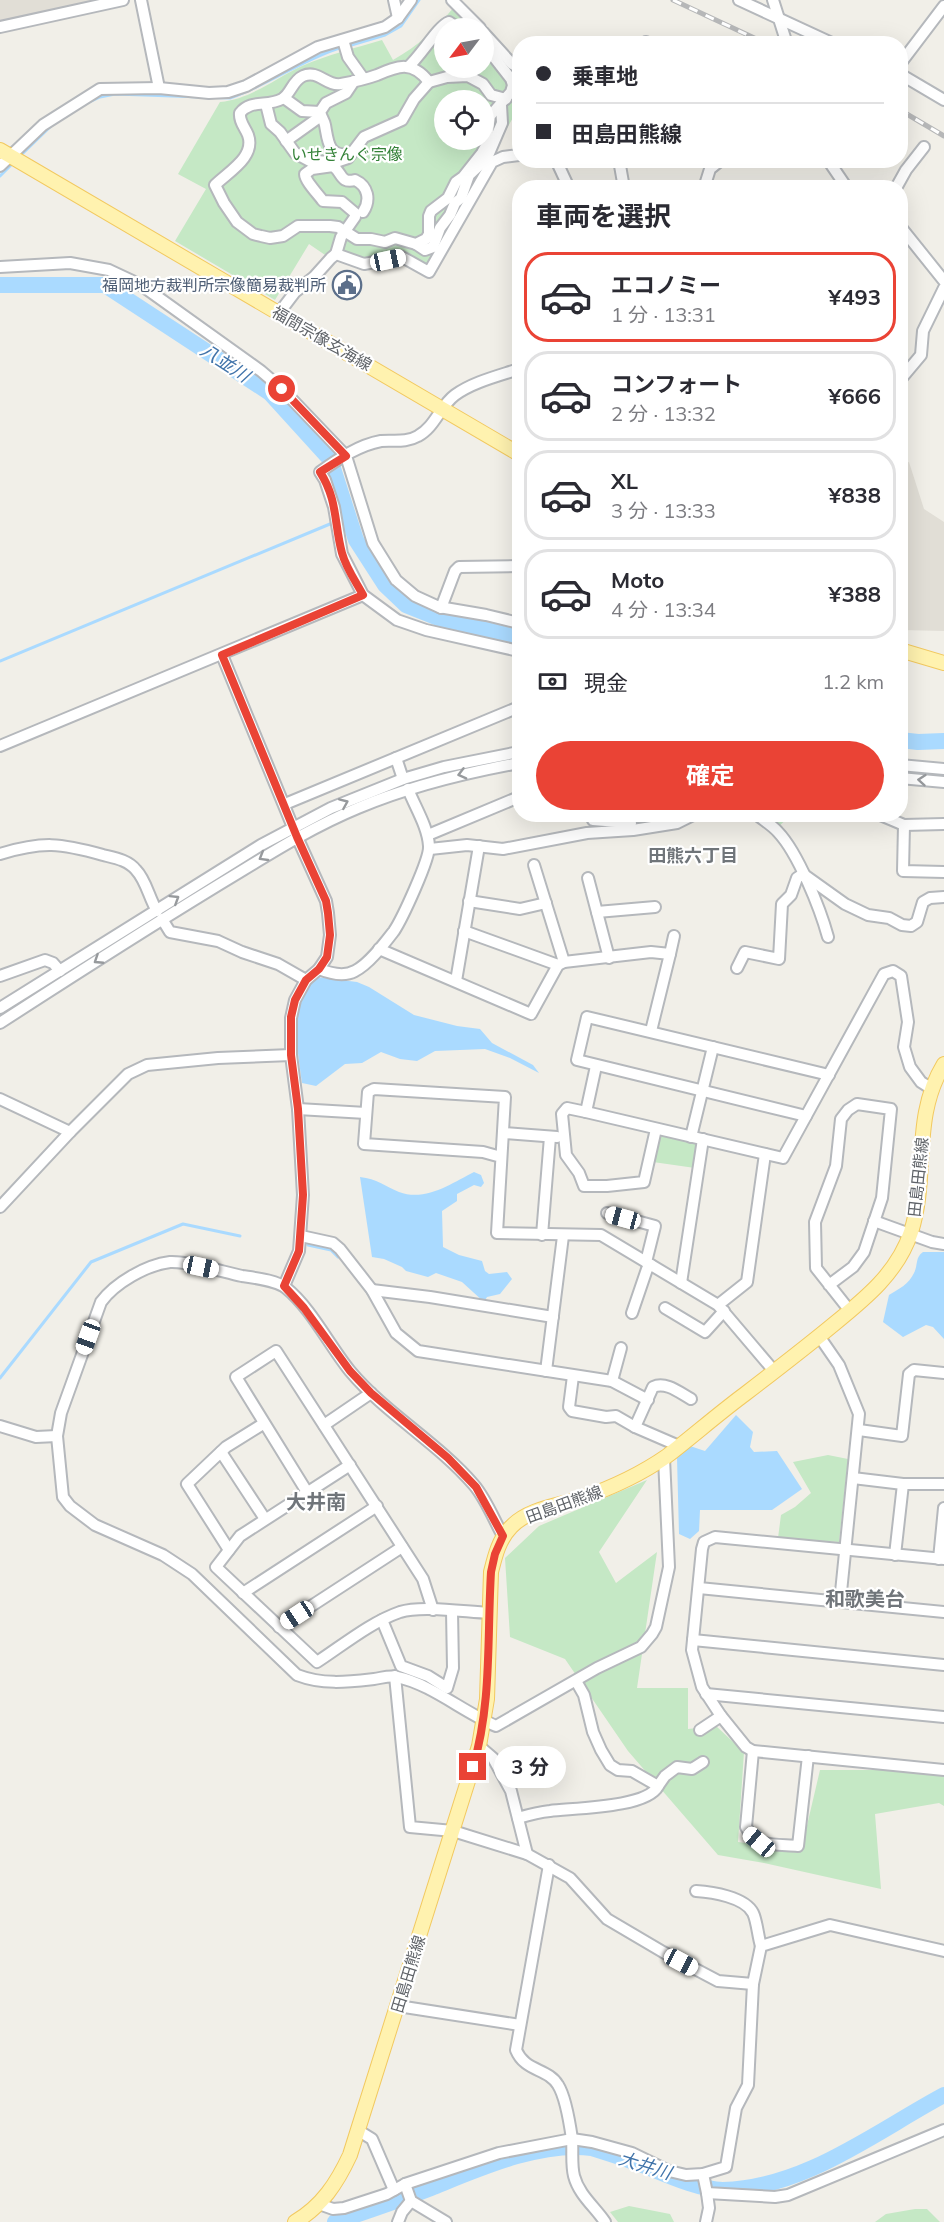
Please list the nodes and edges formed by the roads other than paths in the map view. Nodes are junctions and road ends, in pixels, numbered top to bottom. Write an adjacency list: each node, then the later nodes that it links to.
1 (123, 0): 12 (street)
2 (141, 0): 27 (street)
3 (394, 0): 9 (street)
4 (411, 0): 9 (street)
5 (452, 0): 10 (street)
6 (739, 0): 11 (street)
7 (773, 0): 11 (street)
8 (944, 6): 18 (street)
9 (398, 18): 16 (street)
10 (470, 18)
11 (780, 18): 14 (street); 15 (street)
12 (0, 27)
13 (434, 36): 21 (street)
14 (785, 36)
15 (817, 36)
16 (343, 40): 23 (street); 27 (street)
17 (494, 51): 19 (street)
18 (908, 53)
19 (496, 54): 20 (street); 25 (street)
20 (512, 64)
21 (408, 67): 23 (street); 24 (street)
22 (908, 79): 29 (street)
23 (358, 80): 28 (street); 32 (street)
24 (429, 82): 30 (street); 35 (street)
25 (512, 83)
26 (512, 87): 30 (street)
27 (159, 88): 37 (street)
28 (284, 98): 31 (street); 32 (street)
29 (944, 100)
30 (503, 102): 39 (street)
31 (266, 104): 33 (street); 41 (street)
32 (320, 114): 33 (street); 35 (street)
33 (286, 141): 35 (street)
34 (924, 147): 38 (street)
35 (351, 153)
36 (512, 156): 44 (street)
37 (3, 157): 48 (main road, 福間宗像玄海線)
38 (908, 167)
39 (466, 176): 43 (street); 43 (street)
40 (363, 212): 41 (street)
41 (345, 232): 43 (street); 44 (street)
42 (908, 236): 46 (street)
43 (416, 244)
44 (336, 254): 48 (street)
45 (0, 267): 53 (street)
46 (944, 281)
47 (944, 288): 49 (street)
48 (279, 313): 51 (main road, 福間宗像玄海線)
49 (908, 370)
50 (512, 372): 51 (street)
51 (443, 409): 52 (main road, 福間宗像玄海線); 53 (street)
52 (512, 450)
53 (344, 457): 55 (street); 56 (street)
54 (512, 566): 56 (street)
55 (363, 595): 58 (street); 60 (street)
56 (441, 608): 57 (street)
57 (512, 622)
58 (512, 649)
59 (908, 652): 61 (main road)
60 (222, 655): 63 (street); 73 (street)
61 (944, 663)
62 (512, 709): 65 (street)
63 (0, 746)
64 (512, 753): 71 (street)
65 (396, 758): 71 (street); 73 (street)
66 (512, 764): 71 (street, one-way to 71)
67 (908, 766): 68 (street)
68 (944, 769)
69 (908, 779): 70 (street, one-way to 69)
70 (944, 782)
71 (405, 784): 80 (street); 81 (street)
72 (512, 800): 81 (street)
73 (285, 804): 80 (street)
74 (630, 822): 75 (street); 82 (street)
75 (679, 822)
76 (766, 822): 87 (street)
77 (897, 822): 79 (street)
78 (944, 824): 79 (street)
79 (904, 825): 86 (street)
80 (295, 832): 94 (street); 103 (street)
81 (428, 835): 83 (street)
82 (479, 846): 83 (street); 90 (street)
83 (430, 849): 98 (street)
84 (0, 854): 94 (street)
85 (534, 865): 91 (street)
86 (944, 872)
87 (802, 874): 89 (street); 97 (street); 102 (street)
88 (588, 878): 93 (street)
89 (944, 897)
90 (469, 901): 91 (street); 95 (street)
91 (546, 903): 101 (street)
92 (655, 907): 93 (street)
93 (597, 912): 100 (street)
94 (159, 915): 104 (street); 106 (street); 109 (street, one-way to 109)
95 (464, 931): 101 (street); 107 (street)
96 (674, 936): 99 (street)
97 (828, 937)
98 (379, 949): 103 (street); 107 (street)
99 (670, 954): 100 (street); 110 (street)
100 (609, 958): 101 (street)
101 (561, 963): 107 (street)
102 (737, 968)
103 (319, 969): 106 (street)
104 (60, 971): 105 (street); 108 (street)
105 (0, 976)
106 (306, 980): 112 (street)
107 (456, 981)
108 (0, 1008)
109 (0, 1023)
110 (651, 1031): 111 (street); 114 (street)
111 (713, 1047): 115 (street); 117 (street)
112 (291, 1055): 119 (street); 124 (street)
113 (944, 1064): 116 (main road, 田島田熊線)
114 (596, 1066): 117 (street); 120 (street)
115 (829, 1075): 116 (street); 122 (street)
116 (932, 1089): 135 (main road, 田島田熊線)
117 (701, 1091): 122 (street); 127 (street)
118 (0, 1099): 124 (street)
119 (298, 1109): 121 (street); 137 (street)
120 (586, 1112): 123 (street); 128 (street)
121 (366, 1113): 125 (street); 131 (street)
122 (806, 1116): 130 (street)
123 (656, 1129): 127 (street); 128 (street)
124 (70, 1132): 132 (street)
125 (504, 1132): 126 (street); 131 (street)
126 (550, 1137): 128 (street); 136 (street)
127 (691, 1137): 129 (street)
128 (563, 1138)
129 (703, 1138): 130 (street); 141 (street)
130 (765, 1154): 146 (street)
131 (501, 1157): 136 (street)
132 (0, 1207)
133 (607, 1213): 140 (street)
134 (874, 1221): 135 (street); 142 (street); 142 (street)
135 (911, 1234): 139 (street); 147 (main road, 田島田熊線)
136 (542, 1235): 138 (street)
137 (301, 1236): 143 (street); 144 (street)
138 (563, 1236): 140 (street); 149 (street)
139 (944, 1244)
140 (648, 1264): 141 (street); 148 (street)
141 (681, 1283): 146 (street)
142 (829, 1285): 147 (street)
143 (284, 1286): 157 (street); 165 (street)
144 (372, 1290): 149 (street); 152 (street)
145 (665, 1308): 146 (street)
146 (721, 1308): 153 (street)
147 (849, 1311): 150 (main road, 田島田熊線)
148 (632, 1313)
149 (553, 1317): 152 (street)
150 (819, 1336): 153 (main road, 田島田熊線); 164 (street)
151 (621, 1348): 156 (street)
152 (546, 1371): 155 (street)
153 (774, 1371): 166 (main road, 田島田熊線)
154 (944, 1373): 164 (street)
155 (573, 1376): 156 (street); 163 (street)
156 (612, 1381): 159 (street)
157 (371, 1393): 161 (street); 177 (street)
158 (691, 1399): 159 (street)
159 (648, 1400): 163 (street)
160 (263, 1424): 161 (street); 167 (street); 173 (street)
161 (324, 1425): 169 (street)
162 (0, 1426): 165 (street)
163 (635, 1427): 166 (street)
164 (858, 1430): 170 (street)
165 (57, 1436): 194 (street)
166 (679, 1446): 168 (main road, 田島田熊線)
167 (221, 1452): 176 (street); 180 (street)
168 (664, 1458): 177 (main road, 田島田熊線); 195 (street)
169 (350, 1465): 173 (street); 174 (street)
170 (853, 1478): 171 (street); 179 (street)
171 (903, 1484): 172 (street); 181 (street)
172 (944, 1484)
173 (307, 1492): 176 (street)
174 (377, 1506): 178 (street); 184 (street)
175 (944, 1508): 182 (street)
176 (265, 1519): 180 (street)
177 (503, 1536): 189 (main road, 田島田熊線)
178 (402, 1546): 186 (street); 191 (street)
179 (846, 1549): 181 (street); 183 (street); 185 (street)
180 (229, 1550): 184 (street)
181 (895, 1554): 182 (street)
182 (941, 1559)
183 (699, 1588): 185 (street); 192 (street)
184 (243, 1593): 191 (street)
185 (840, 1602): 188 (street)
186 (433, 1610): 187 (street); 190 (street)
187 (452, 1611): 189 (street); 190 (street)
188 (944, 1612)
189 (489, 1613): 199 (main road, 田島田熊線)
190 (382, 1620): 191 (street)
191 (279, 1627)
192 (693, 1640): 193 (street); 196 (street)
193 (944, 1665)
194 (395, 1676): 199 (street); 208 (street)
195 (576, 1681): 199 (street); 206 (street)
196 (706, 1694): 197 (street); 198 (street)
197 (721, 1716): 200 (street); 202 (street)
198 (944, 1717)
199 (484, 1721): 201 (main road, 田島田熊線)
200 (700, 1730)
201 (479, 1746): 207 (street); 208 (main road, 田島田熊線)
202 (753, 1751): 203 (street); 203 (street)
203 (808, 1756): 205 (street)
204 (703, 1762): 206 (street)
205 (944, 1770)
206 (658, 1786): 207 (street)
207 (518, 1818): 209 (street)
208 (453, 1831): 209 (street); 215 (main road, 田島田熊線)
209 (527, 1854): 210 (street)
210 (549, 1865): 214 (street); 216 (street)
211 (696, 1891): 212 (street)
212 (761, 1946): 213 (street); 214 (street)
213 (944, 1951)
214 (753, 1984): 220 (street)
215 (398, 2006): 216 (street); 218 (main road, 田島田熊線)
216 (520, 2025): 219 (street)
217 (944, 2130): 223 (street)
218 (359, 2131): 222 (street); 225 (main road, 田島田熊線)
219 (572, 2139): 220 (street); 221 (street); 229 (street)
220 (703, 2175): 223 (street)
221 (405, 2184): 222 (street); 224 (street)
222 (394, 2190): 225 (street)
223 (707, 2193): 230 (street)
224 (411, 2201): 227 (street); 228 (street)
225 (319, 2204): 226 (main road, 田島田熊線)
226 (295, 2222)
227 (399, 2222)
228 (446, 2222)
229 (605, 2222)
230 (706, 2222)

